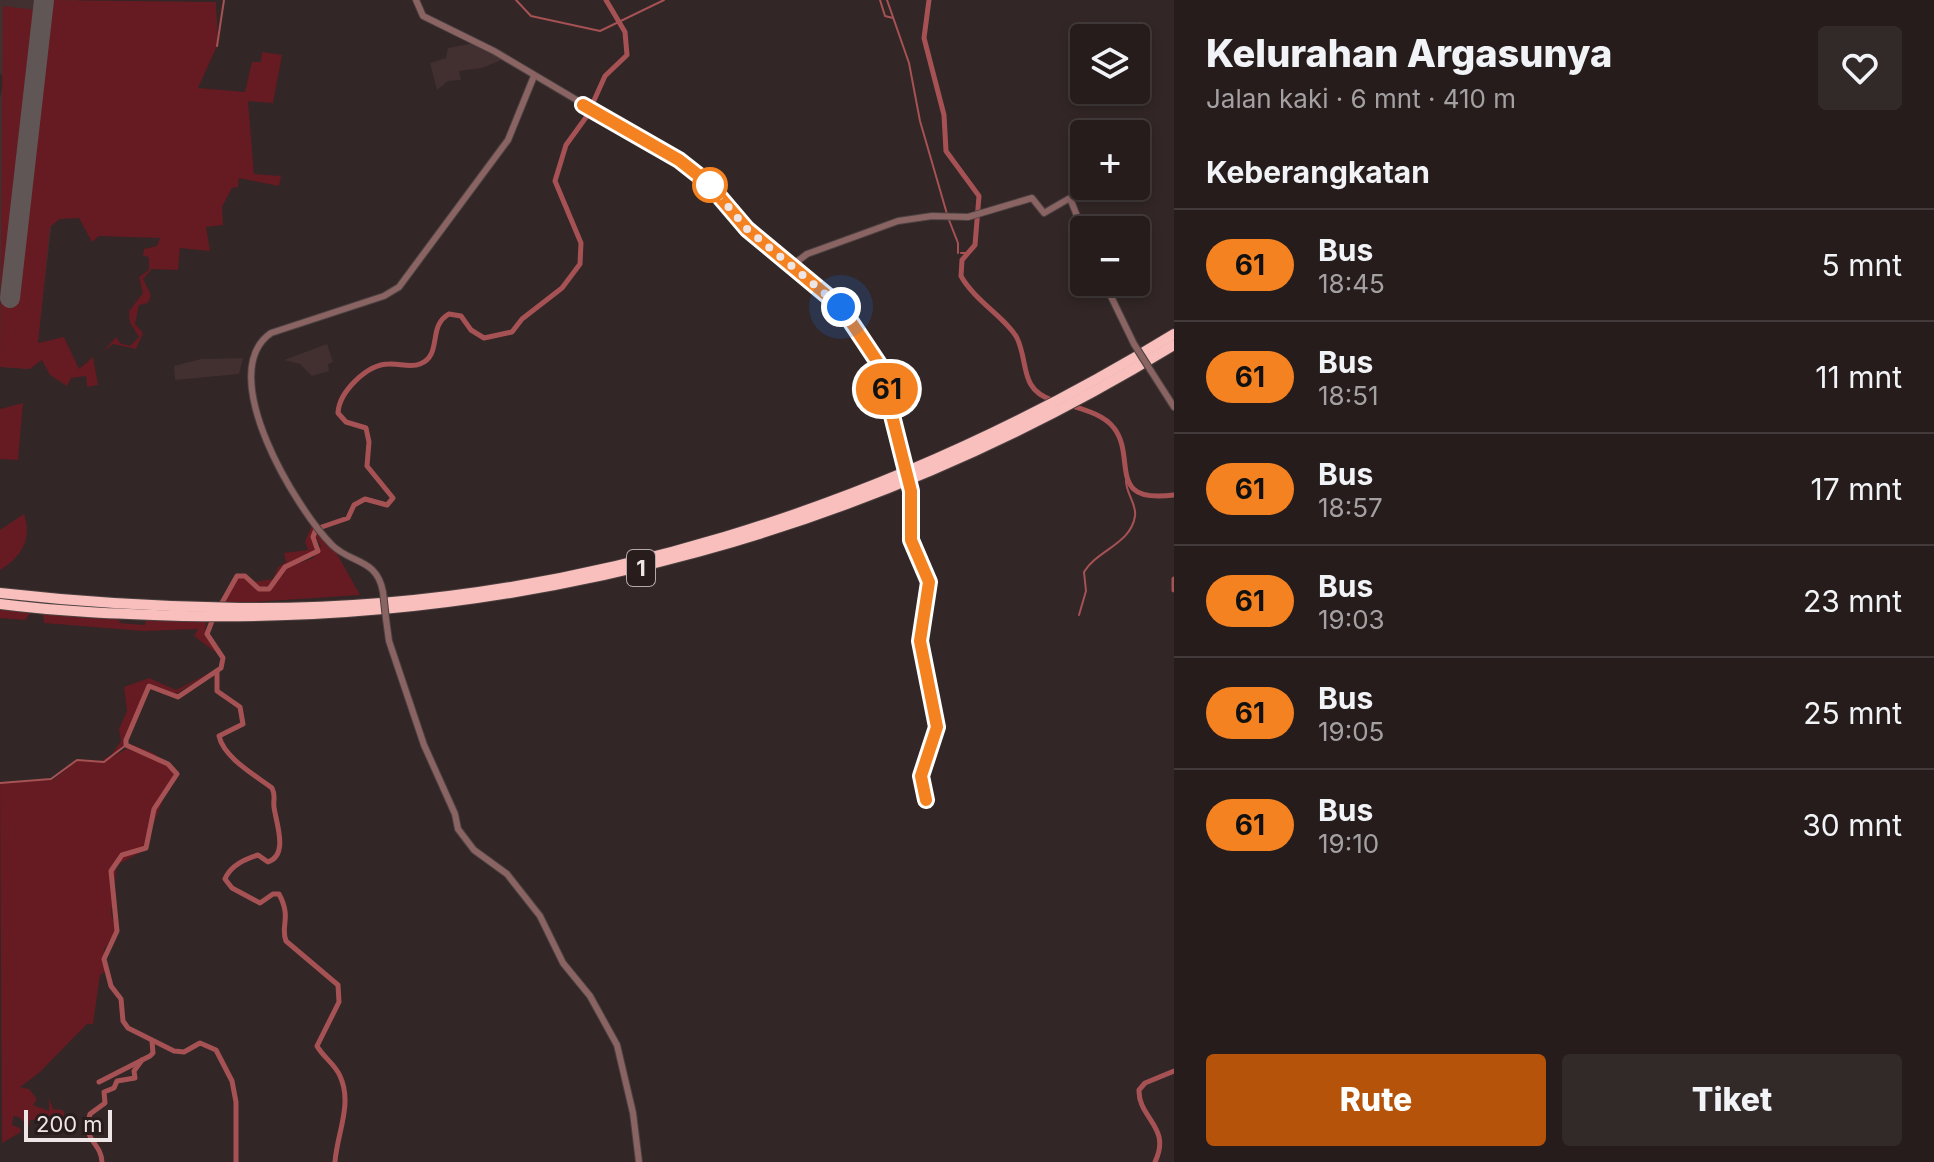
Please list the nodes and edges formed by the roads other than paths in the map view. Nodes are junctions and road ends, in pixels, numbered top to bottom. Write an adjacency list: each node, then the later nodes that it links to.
1 (416, 0): 2 (street)
2 (534, 76): 4 (street); 14 (street, bridge)
3 (1077, 216): 4 (street)
4 (791, 266): 13 (street, bridge)
5 (1111, 296): 9 (street, bridge)
6 (1174, 334): 8 (highway, 1)
7 (1174, 345): 8 (highway, 1)
8 (1076, 396): 12 (highway, 1)
9 (1174, 407)
10 (0, 593): 12 (highway, 1)
11 (0, 605): 12 (highway, 1)
12 (206, 612)
13 (926, 800)
14 (639, 1162)

